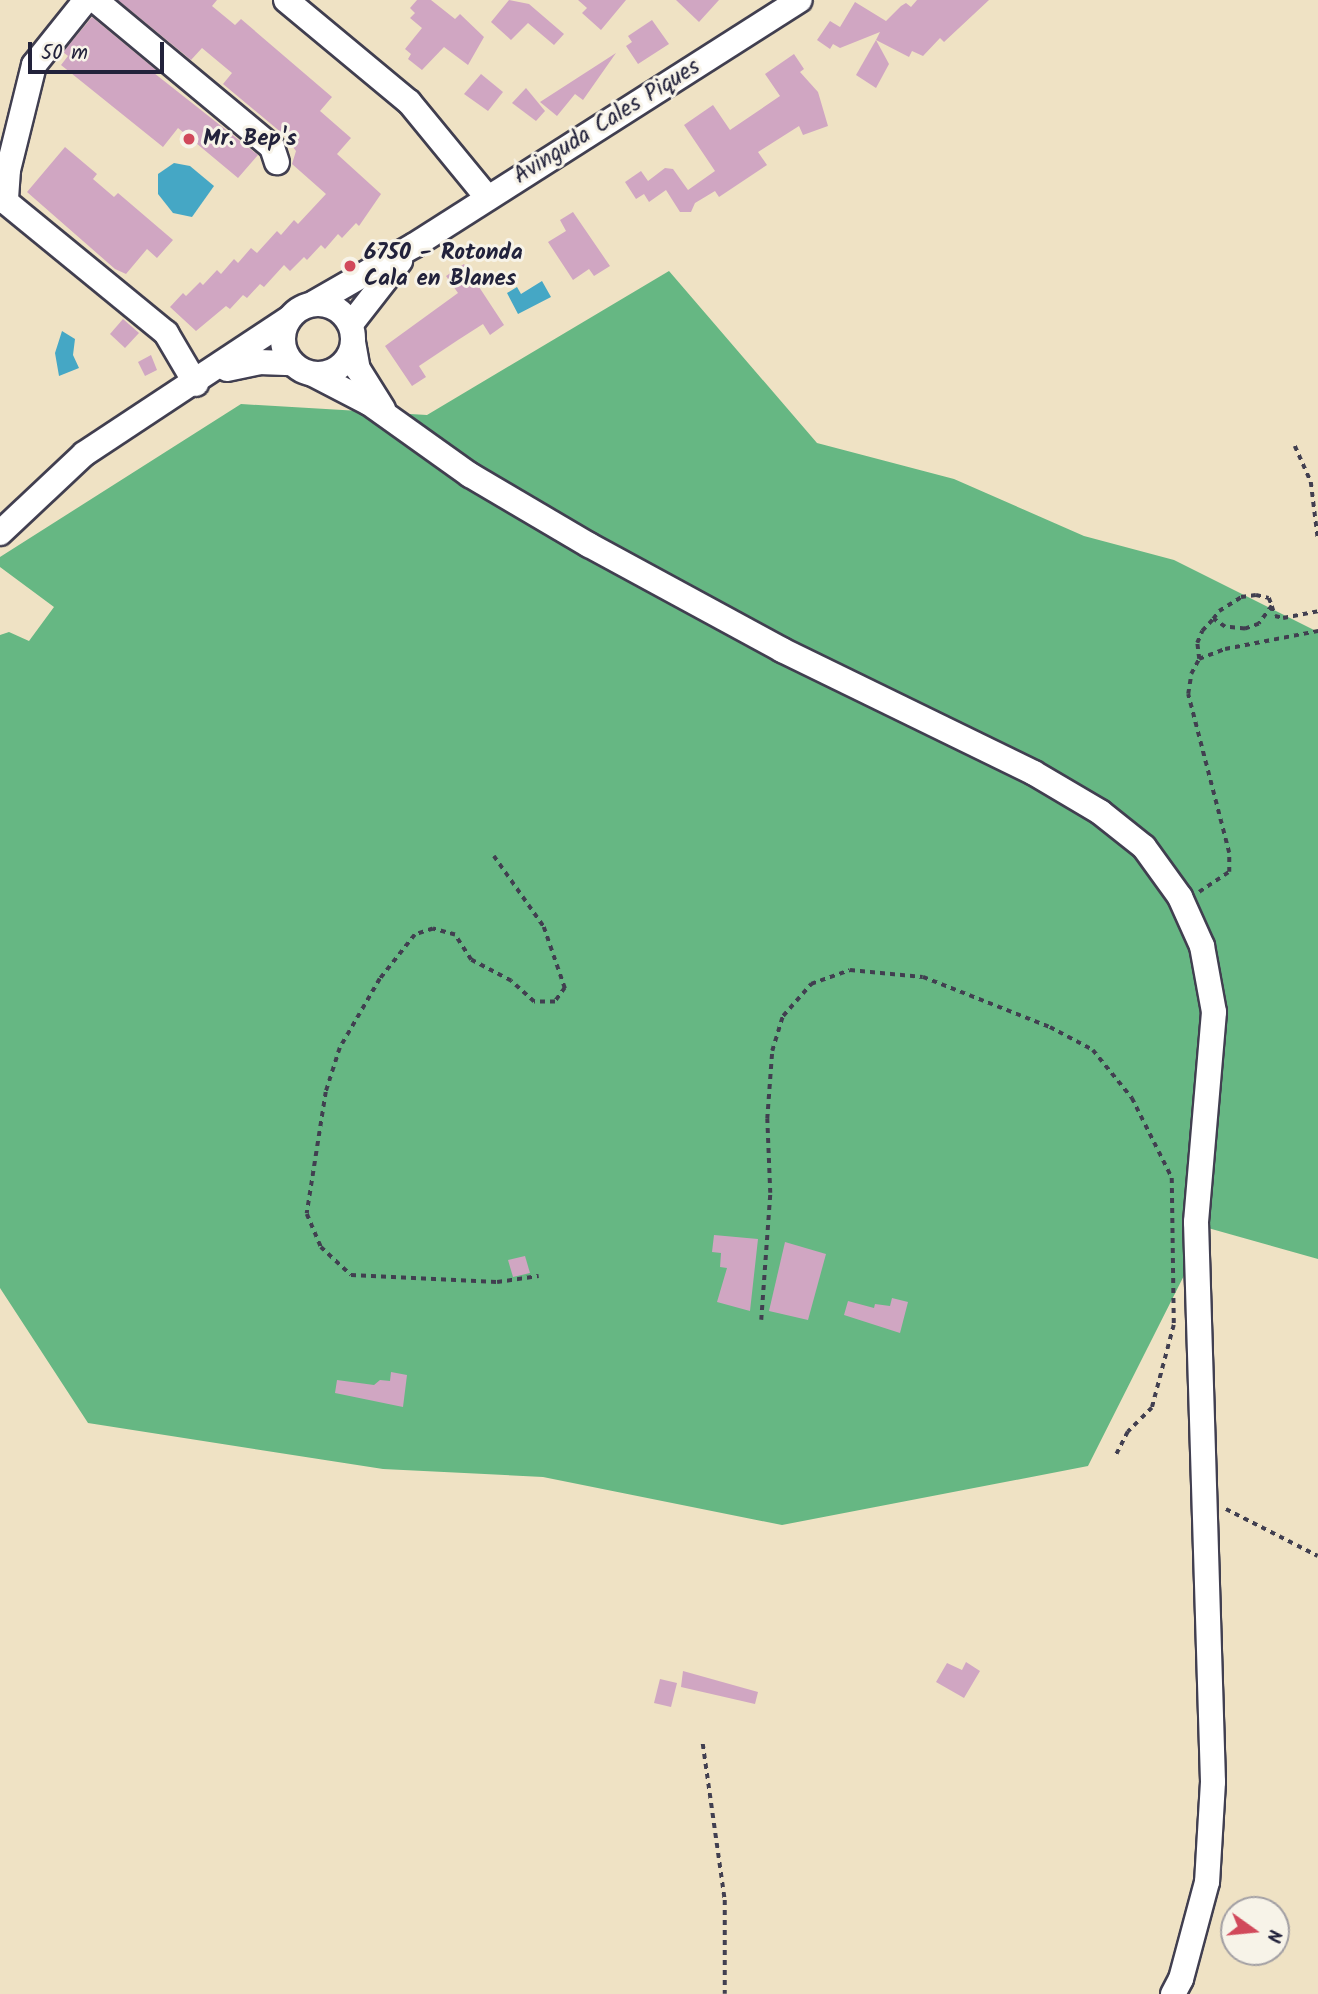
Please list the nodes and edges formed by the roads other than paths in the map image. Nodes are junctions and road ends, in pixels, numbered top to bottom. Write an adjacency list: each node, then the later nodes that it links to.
1 (86, 0): 12 (street)
2 (95, 0): 5 (street)
3 (286, 0): 6 (street)
4 (799, 0): 6 (street, Avinguda Cales Piques)
5 (277, 162)
6 (487, 197): 7 (street, Avinguda Cales Piques)
7 (415, 244): 8 (street, Avinguda Cales Piques); 10 (street, Avinguda Cales Piques)
8 (314, 303): 9 (street); 10 (street)
9 (288, 319): 11 (street); 12 (street)
10 (352, 333): 11 (street); 13 (street)
11 (303, 369): 12 (street); 13 (street)
12 (204, 378): 14 (street)
13 (387, 415): 15 (street)
14 (0, 533)
15 (1173, 1994)

